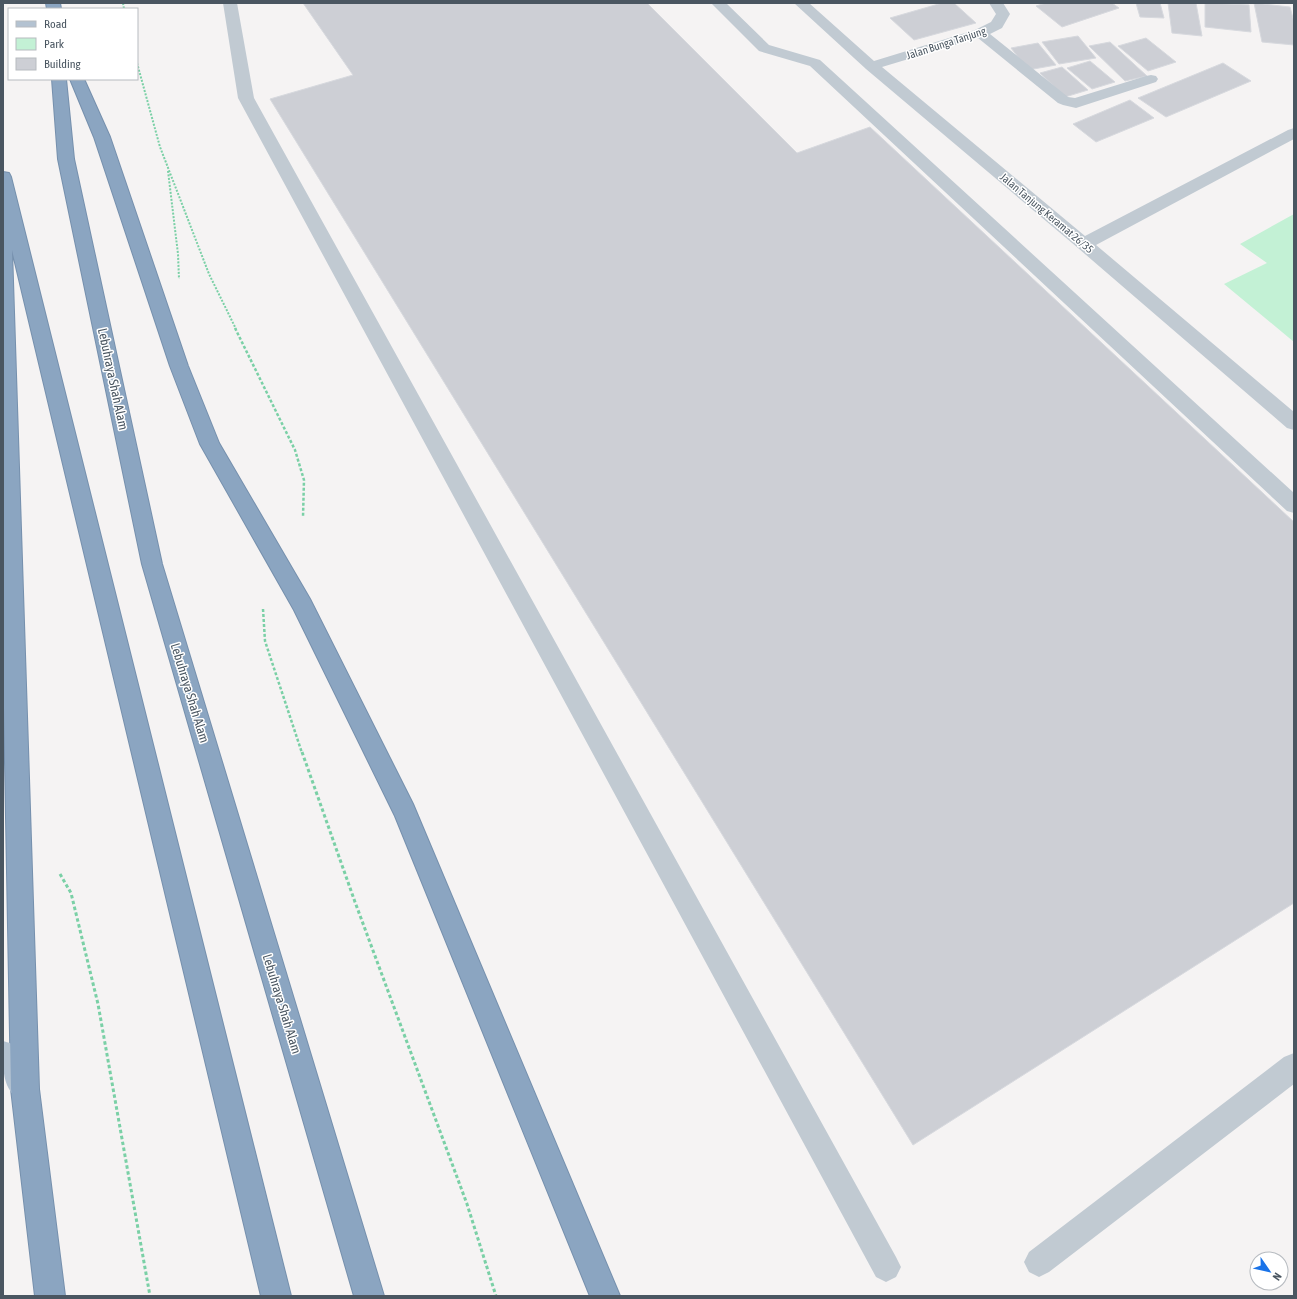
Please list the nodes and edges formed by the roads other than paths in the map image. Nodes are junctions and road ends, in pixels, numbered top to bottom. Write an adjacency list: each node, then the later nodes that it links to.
1 (230, 3): 20 (street)
2 (718, 3): 15 (street)
3 (800, 3): 6 (street, Jalan Tanjung Keramat 26/35)
4 (996, 3): 5 (street, Jalan Bunga Tanjung)
5 (980, 33): 6 (street, Jalan Bunga Tanjung); 7 (street)
6 (871, 66): 13 (street, Jalan Tanjung Keramat 26/35)
7 (1151, 79)
8 (59, 80): 23 (highway, Lebuhraya Shah Alam)
9 (78, 80): 24 (highway)
10 (1294, 133): 13 (street)
11 (3, 177): 22 (highway)
12 (3, 198): 18 (highway)
13 (1084, 244): 14 (street, Jalan Tanjung Keramat 26/35)
14 (1294, 423)
15 (1294, 505)
16 (3, 1054): 18 (main road)
17 (1294, 1067): 19 (street)
18 (25, 1089): 21 (highway)
19 (1039, 1262)
20 (886, 1267)
21 (50, 1296)
22 (276, 1296)
23 (369, 1296)
24 (605, 1296)

